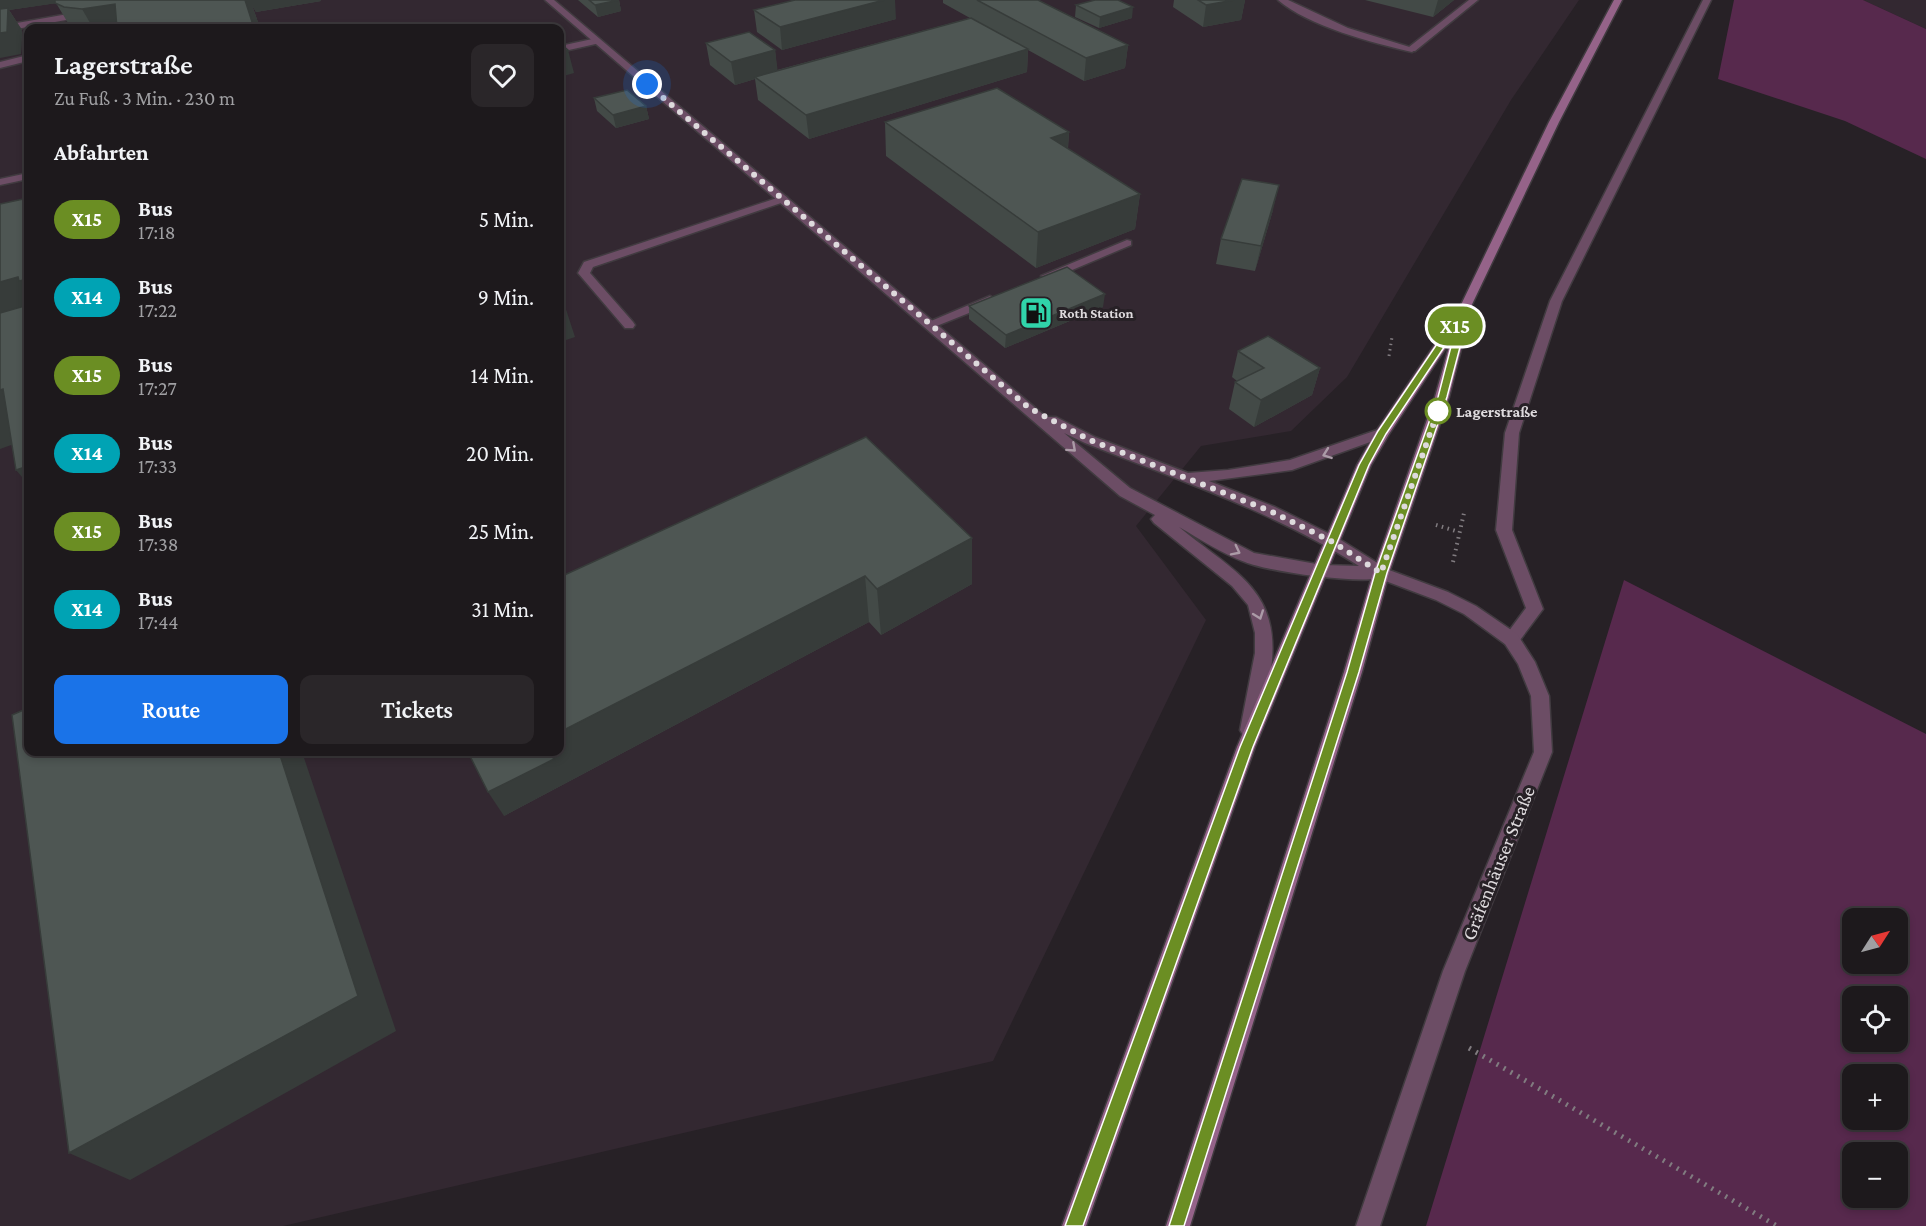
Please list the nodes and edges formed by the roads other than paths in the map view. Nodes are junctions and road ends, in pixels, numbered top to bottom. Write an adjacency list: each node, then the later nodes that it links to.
1 (549, 0): 10 (street)
2 (1282, 0): 3 (street)
3 (1474, 0)
4 (1618, 0): 20 (main road)
5 (1707, 0): 30 (street)
6 (92, 13): 7 (street)
7 (59, 18): 8 (street); 9 (street)
8 (59, 24)
9 (0, 28)
10 (597, 41): 11 (street); 16 (street)
11 (564, 48)
12 (24, 59): 13 (street)
13 (0, 65)
14 (24, 177): 15 (street)
15 (0, 182)
16 (783, 199): 21 (street); 22 (street)
17 (1127, 243): 18 (street)
18 (1040, 279)
19 (1007, 293): 21 (street)
20 (1465, 309): 24 (main road); 29 (main road)
21 (930, 324): 23 (street)
22 (629, 325)
23 (1029, 408): 25 (street); 26 (street, one-way to 26)
24 (1382, 434): 25 (street, one-way to 25); 27 (main road)
25 (1183, 478): 27 (street)
26 (1125, 492): 28 (street, one-way to 28); 31 (street, one-way to 31)
27 (1331, 541): 28 (main road); 29 (street)
28 (1322, 571): 29 (street); 31 (main road)
29 (1381, 573): 30 (street, Gräfenhäuser Straße); 33 (main road)
30 (1511, 639): 34 (street, Gräfenhäuser Straße)
31 (1246, 747): 32 (main road)
32 (1074, 1226)
33 (1178, 1226)
34 (1368, 1226)

